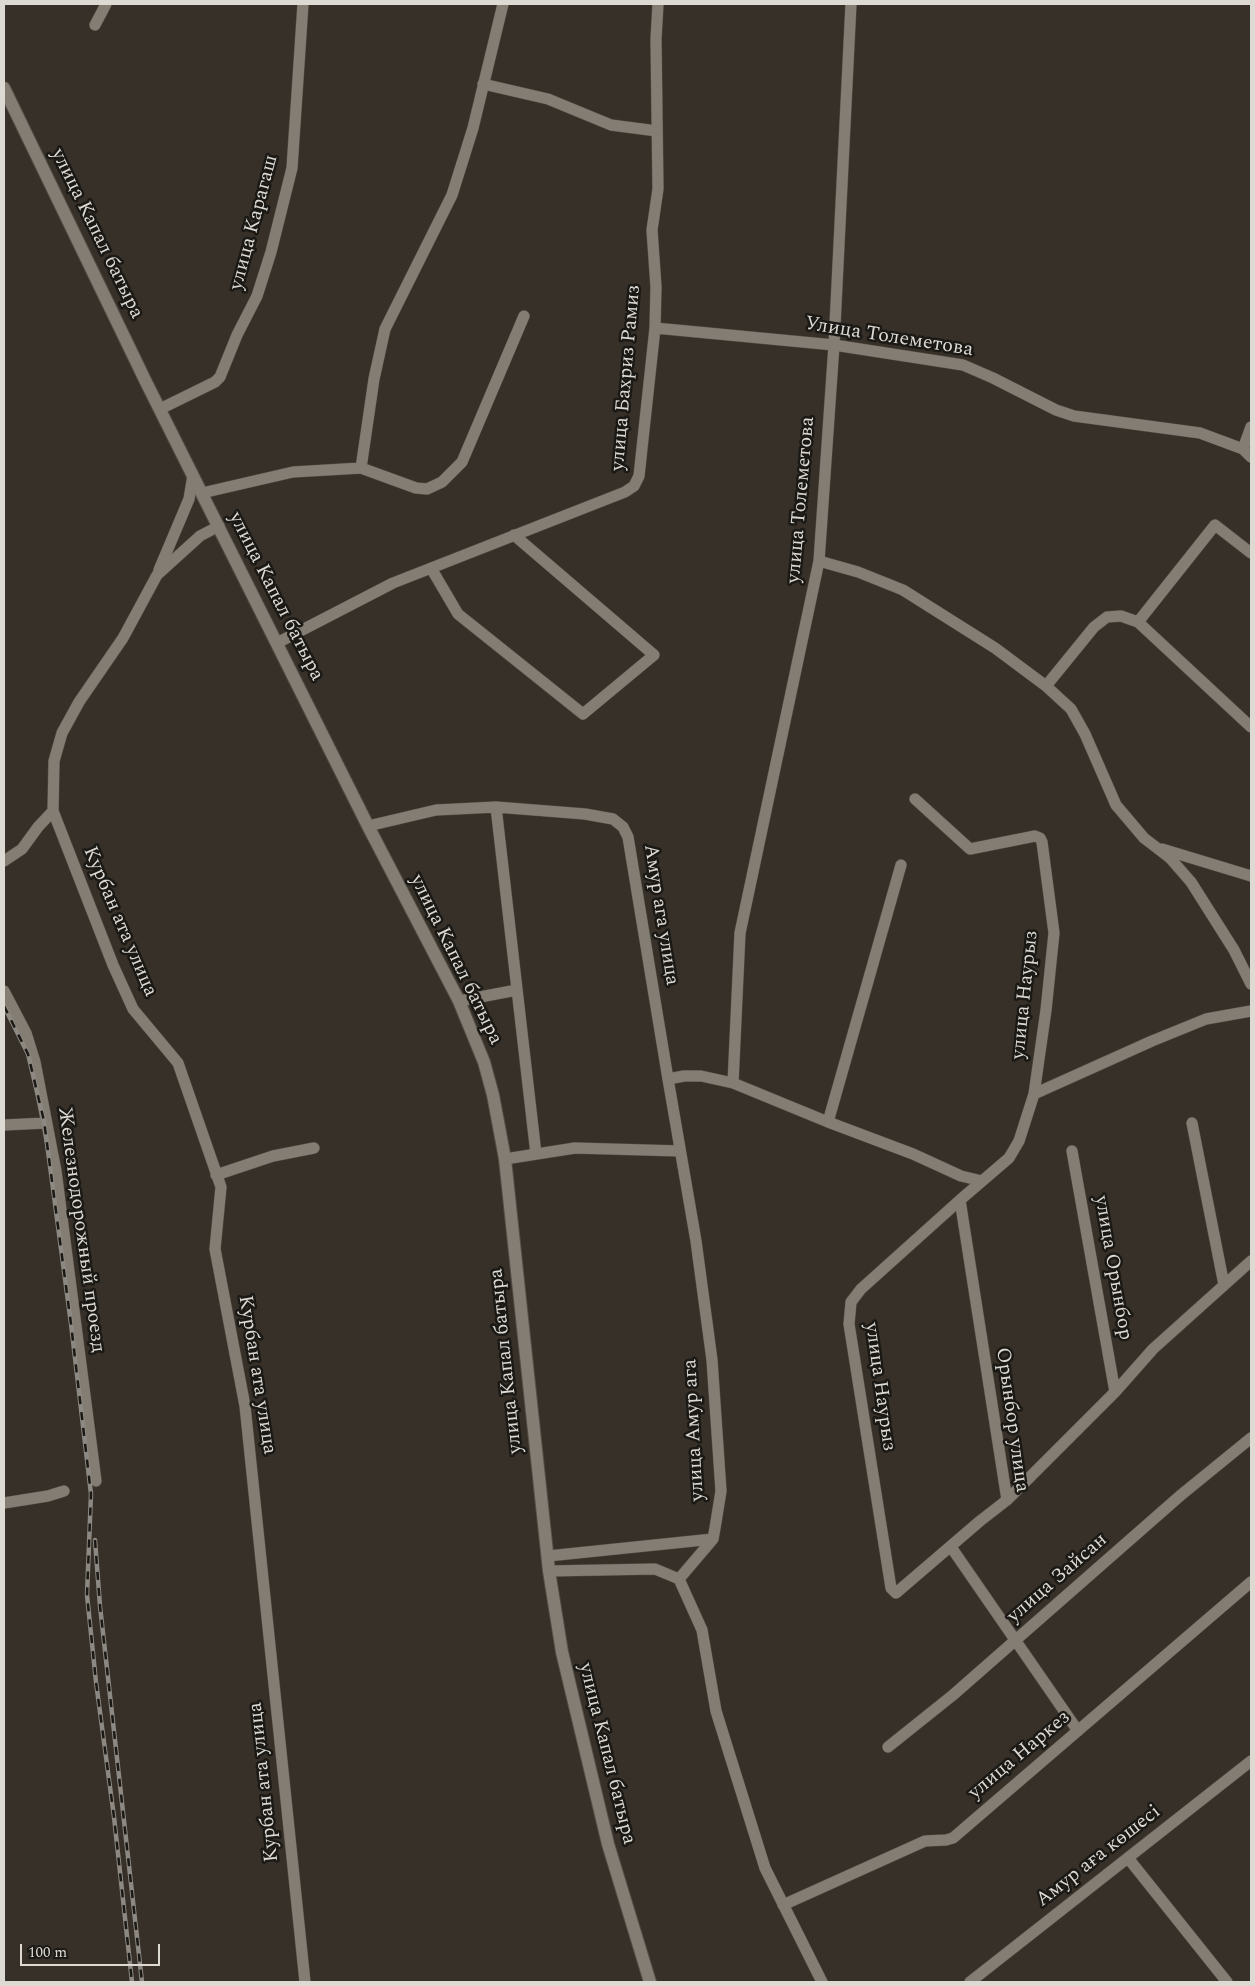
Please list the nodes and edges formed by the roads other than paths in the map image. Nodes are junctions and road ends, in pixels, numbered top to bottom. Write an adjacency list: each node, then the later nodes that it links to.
1 (106, 4): 6 (street)
2 (303, 4): 13 (street, улица Карагаш)
3 (503, 4): 7 (street)
4 (658, 4): 9 (street, улица Бахриз Рамиз)
5 (850, 4): 12 (street, улица Толеметова)
6 (95, 25)
7 (483, 84): 9 (street); 16 (street)
8 (4, 88): 13 (main road, улица Капал батыра)
9 (656, 131): 11 (street, улица Бахриз Рамиз)
10 (524, 316): 16 (street)
11 (655, 328): 12 (street, Улица Толеметова); 20 (street, улица Бахриз Рамиз)
12 (834, 345): 15 (street, Улица Толеметова); 22 (street, улица Толеметова)
13 (160, 409): 17 (main road, улица Капал батыра)
14 (1251, 426): 15 (street)
15 (1247, 453)
16 (361, 468): 18 (street)
17 (193, 476): 18 (main road, улица Капал батыра); 24 (street)
18 (202, 493): 19 (main road, улица Капал батыра)
19 (219, 526): 24 (street); 26 (main road, улица Капал батыра)
20 (514, 535): 23 (street, улица Бахриз Рамиз); 23 (street)
21 (1251, 553): 25 (street)
22 (819, 561): 27 (street); 43 (street, улица Толеметова)
23 (431, 568): 26 (street, улица Бахриз Рамиз)
24 (157, 575): 31 (street)
25 (1138, 622): 27 (street); 28 (street)
26 (277, 643): 32 (main road, улица Капал батыра)
27 (1046, 686): 33 (street)
28 (1251, 727)
29 (915, 799): 44 (street, улица Наурыз)
30 (496, 807): 32 (street, Амур ага улица); 38 (street); 42 (street, Амур ага улица)
31 (53, 811): 34 (street); 54 (street, Курбан ата улица)
32 (368, 826): 40 (main road, улица Капал батыра)
33 (1156, 847): 36 (street); 37 (street)
34 (4, 861)
35 (901, 865): 45 (street)
36 (1251, 876)
37 (1251, 984)
38 (517, 990): 40 (street); 52 (street)
39 (4, 991): 46 (street, Железнодорожный проезд)
40 (458, 1001): 53 (main road, улица Капал батыра)
41 (1251, 1011): 44 (street)
42 (668, 1079): 43 (street); 50 (street, улица Амур ага)
43 (733, 1083): 45 (street)
44 (1034, 1094): 55 (street, улица Наурыз)
45 (828, 1122): 55 (street)
46 (46, 1123): 48 (street); 61 (street, Железнодорожный проезд)
47 (1192, 1123): 58 (street)
48 (4, 1125)
49 (314, 1148): 54 (street)
50 (680, 1151): 52 (street); 65 (street, улица Амур ага)
51 (1072, 1151): 59 (street, улица Орынбор)
52 (536, 1154): 53 (street)
53 (505, 1159): 67 (main road, улица Капал батыра)
54 (216, 1174): 78 (street, Курбан ата улица)
55 (982, 1182): 56 (street, улица Наурыз)
56 (960, 1200): 63 (street, Орынбор улица); 71 (street, улица Наурыз)
57 (1251, 1261): 58 (street, улица Орынбор)
58 (1224, 1285): 59 (street, улица Орынбор)
59 (1115, 1392): 63 (street, улица Орынбор)
60 (1251, 1438): 72 (street, улица Зайсан)
61 (96, 1481)
62 (64, 1491): 64 (street)
63 (1007, 1500): 66 (street, Орынбор улица)
64 (4, 1503)
65 (713, 1539): 67 (street); 69 (street)
66 (950, 1547): 71 (street, Орынбор улица); 72 (street)
67 (548, 1556): 68 (main road, улица Капал батыра)
68 (549, 1571): 69 (street); 79 (main road, улица Капал батыра)
69 (679, 1579): 77 (street)
70 (1251, 1582): 73 (street, улица Наркез)
71 (894, 1592)
72 (1014, 1642): 73 (street); 74 (street, улица Зайсан)
73 (1078, 1732): 77 (street, улица Наркез)
74 (888, 1747)
75 (1251, 1761): 76 (street, Амур аға көшесі)
76 (1128, 1858): 81 (street, Амур аға көшесі); 82 (street)
77 (783, 1905): 80 (street)
78 (305, 1982)
79 (650, 1982)
80 (822, 1982)
81 (970, 1982)
82 (1228, 1982)

